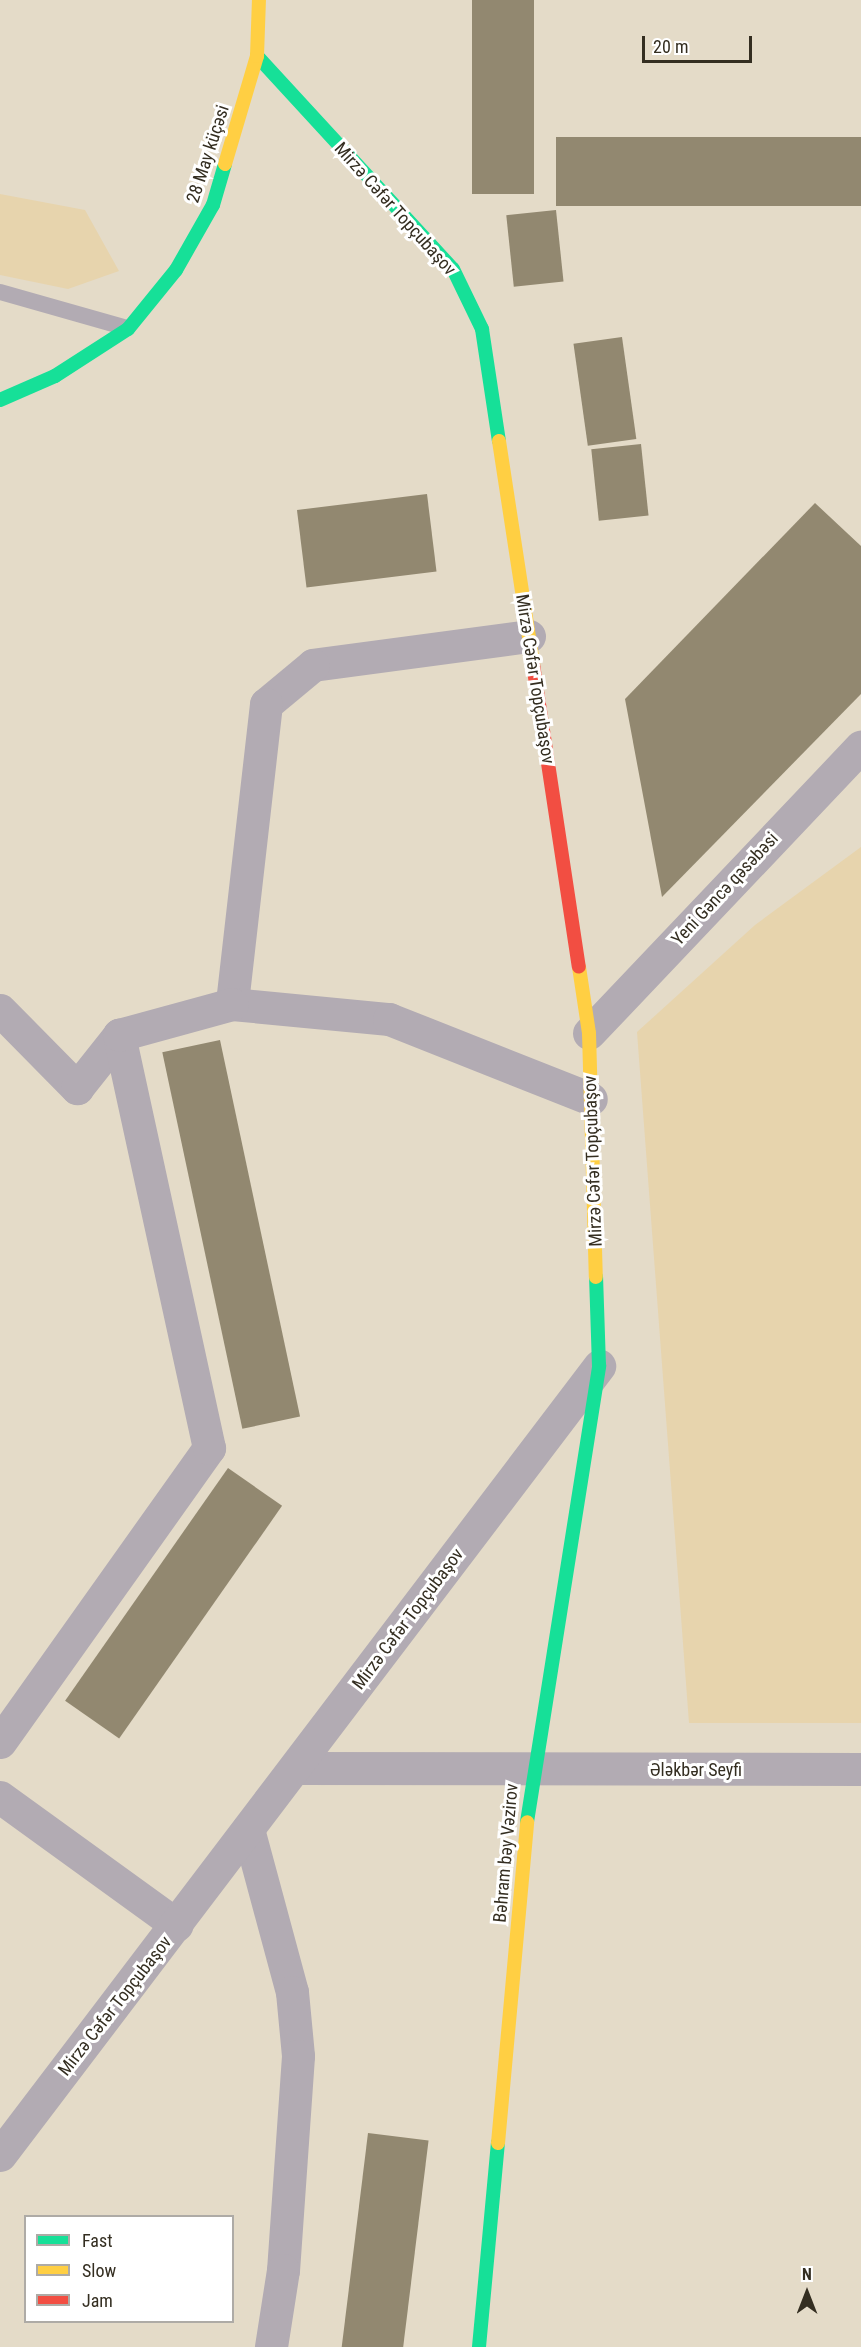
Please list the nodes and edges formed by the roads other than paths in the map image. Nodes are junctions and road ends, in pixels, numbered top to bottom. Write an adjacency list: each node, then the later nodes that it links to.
1 (259, 0): 2 (street, 28 May küçəsi)
2 (257, 56): 4 (street, 28 May küçəsi); 6 (street, Mirzə Cəfər Topçubaşov)
3 (0, 292): 4 (lane)
4 (128, 329): 5 (street, 28 May küçəsi)
5 (0, 400)
6 (529, 636): 8 (street); 10 (street, Mirzə Cəfər Topçubaşov)
7 (861, 746): 10 (street, Yeni Gəncə qəsəbəsi)
8 (232, 1004): 11 (street); 12 (street)
9 (0, 1010): 11 (street)
10 (589, 1033): 12 (street, Mirzə Cəfər Topçubaşov)
11 (119, 1035): 14 (street)
12 (591, 1099): 13 (street, Mirzə Cəfər Topçubaşov)
13 (599, 1366): 15 (street, Mirzə Cəfər Topçubaşov); 17 (street, Bəhram bəy Vəzirov)
14 (0, 1742)
15 (296, 1768): 17 (street, Ələkbər Seyfi); 19 (street, Mirzə Cəfər Topçubaşov)
16 (861, 1769): 17 (street, Ələkbər Seyfi)
17 (532, 1771): 23 (street, Bəhram bəy Vəzirov)
18 (0, 1797): 20 (street)
19 (248, 1829): 20 (street, Mirzə Cəfər Topçubaşov); 22 (street)
20 (177, 1926): 21 (street, Mirzə Cəfər Topçubaşov)
21 (0, 2155)
22 (271, 2347)
23 (479, 2347)

